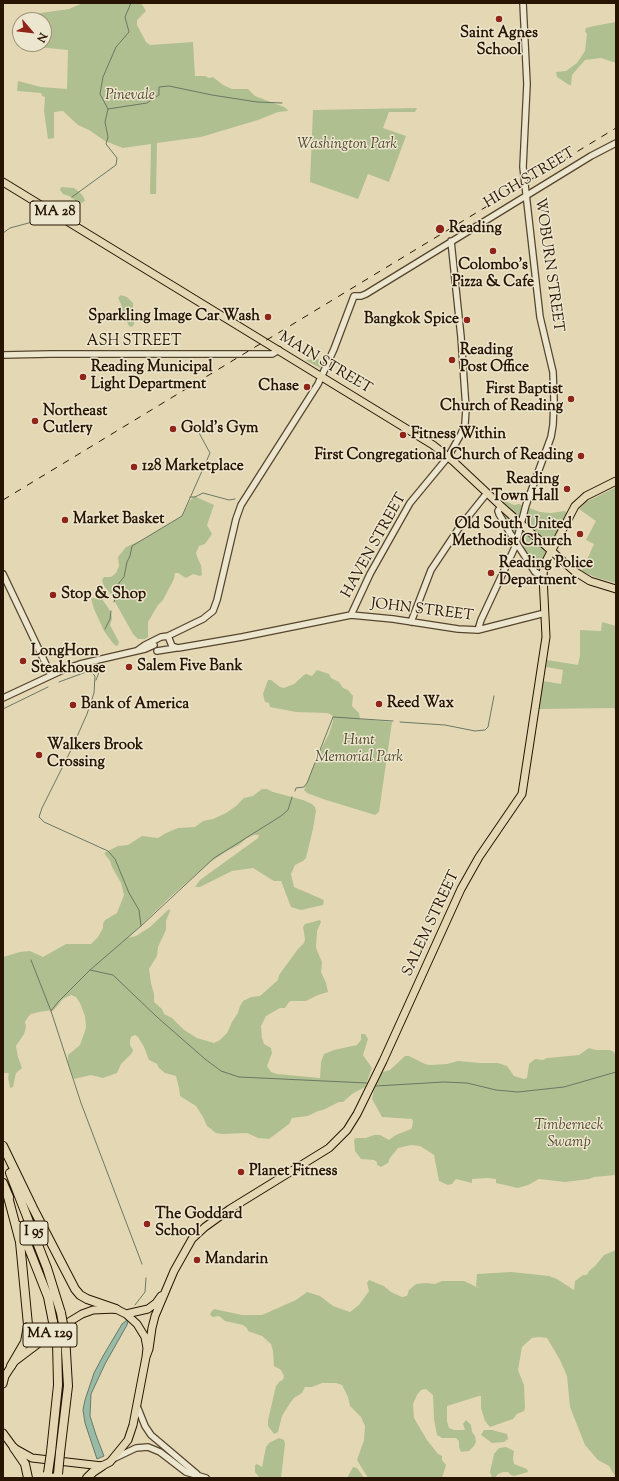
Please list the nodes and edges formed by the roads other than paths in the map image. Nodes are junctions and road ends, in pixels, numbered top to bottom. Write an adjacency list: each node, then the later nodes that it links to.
1 (523, 3): 4 (street, WOBURN STREET)
2 (616, 143): 4 (street, HIGH STREET)
3 (3, 182): 6 (main road, MAIN STREET / MA 28)
4 (526, 196): 5 (street, HIGH STREET); 15 (street, WOBURN STREET)
5 (451, 241): 10 (street, HIGH STREET); 11 (street, HAVEN STREET)
6 (270, 345): 7 (main road, MAIN STREET / MA 28); 8 (street)
7 (279, 350): 8 (street, ASH STREET); 10 (main road, MAIN STREET / MA 28)
8 (265, 354): 9 (street, ASH STREET)
9 (3, 355)
10 (321, 377): 11 (main road, MAIN STREET / MA 28); 25 (street)
11 (448, 456): 13 (main road, MAIN STREET / MA 28); 22 (street, HAVEN STREET)
12 (616, 480): 17 (main road, SALEM STREET)
13 (487, 493): 14 (main road, MAIN STREET / MA 28); 23 (street)
14 (501, 506): 15 (main road, MAIN STREET / MA 28); 16 (street)
15 (520, 524): 16 (street, WOBURN STREET); 17 (main road, MAIN STREET / MA 28)
16 (516, 542): 19 (street); 24 (street, WOBURN STREET)
17 (551, 552): 19 (main road, SALEM STREET); 20 (main road, MAIN STREET / MA 28)
18 (3, 574): 28 (street)
19 (543, 576): 21 (main road, SALEM STREET)
20 (616, 589)
21 (545, 613): 24 (street, JOHN STREET); 34 (main road, SALEM STREET)
22 (351, 615): 23 (street, JOHN STREET); 26 (street, JOHN STREET)
23 (411, 622): 24 (street, JOHN STREET)
24 (478, 630)
25 (168, 636): 26 (street); 28 (street)
26 (176, 648): 27 (street, JOHN STREET)
27 (157, 651)
28 (51, 675): 29 (street)
29 (3, 698)
30 (3, 1146): 35 (highway)
31 (3, 1154): 46 (highway, I 95, bridge)
32 (3, 1182): 33 (highway, I 95)
33 (7, 1193): 38 (highway); 45 (highway, I 95, bridge)
34 (169, 1282): 36 (main road, SALEM STREET); 37 (main road, SALEM STREET)
35 (116, 1309): 36 (main road, MA 129); 38 (main road, MA 129)
36 (126, 1314): 37 (main road)
37 (146, 1357): 40 (main road)
38 (11, 1366): 39 (main road, MA 129)
39 (3, 1382)
40 (137, 1403): 43 (main road); 47 (street)
41 (3, 1434): 42 (main road)
42 (14, 1448): 44 (main road); 48 (highway)
43 (110, 1462): 44 (main road); 47 (street)
44 (102, 1466): 49 (highway)
45 (48, 1475)
46 (58, 1476)
47 (199, 1476): 50 (street)
48 (28, 1478)
49 (87, 1478)
50 (206, 1478)

